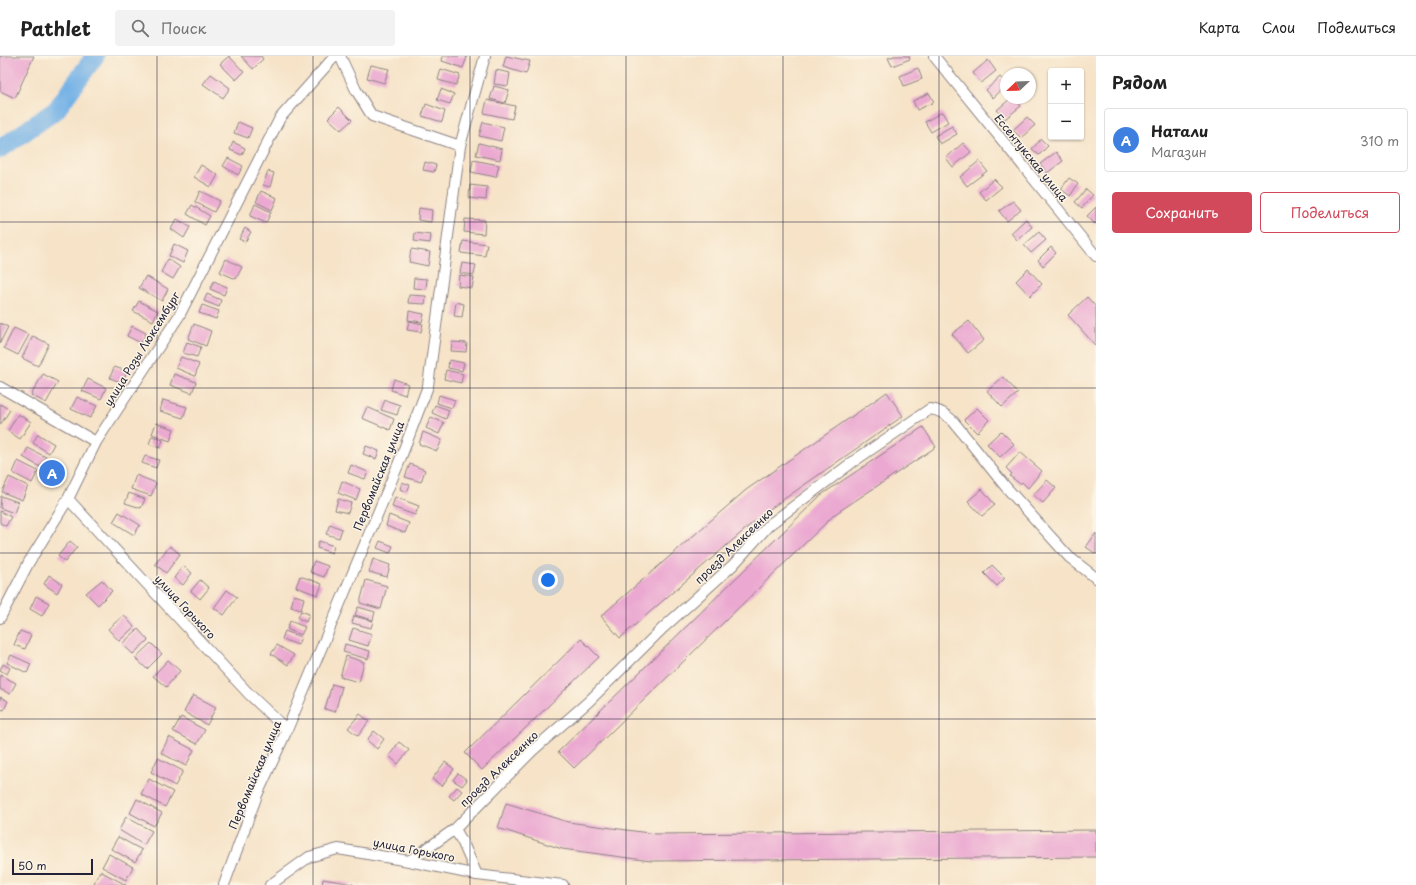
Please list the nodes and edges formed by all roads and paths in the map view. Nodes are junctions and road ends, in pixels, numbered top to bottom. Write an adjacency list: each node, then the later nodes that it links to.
1 (335, 56): 8 (street, улица Розы Люксембург)
2 (340, 56): 5 (street)
3 (485, 56): 5 (street, Первомайская улица)
4 (934, 56): 6 (street, Ессентукская улица)
5 (460, 146): 12 (street, Первомайская улица)
6 (1096, 256)
7 (0, 387): 8 (street)
8 (96, 442): 9 (street, улица Розы Люксембург)
9 (68, 499): 11 (street, улица Розы Люксембург); 12 (street, улица Горького)
10 (1096, 578): 13 (street, проезд Алексеенко)
11 (0, 618)
12 (287, 730): 16 (street, Первомайская улица)
13 (455, 829): 14 (street, проезд Алексеенко); 15 (street)
14 (409, 861): 15 (street, улица Горького); 17 (street, улица Горького)
15 (477, 875): 18 (street, улица Горького)
16 (224, 885)
17 (270, 885)
18 (563, 885)

